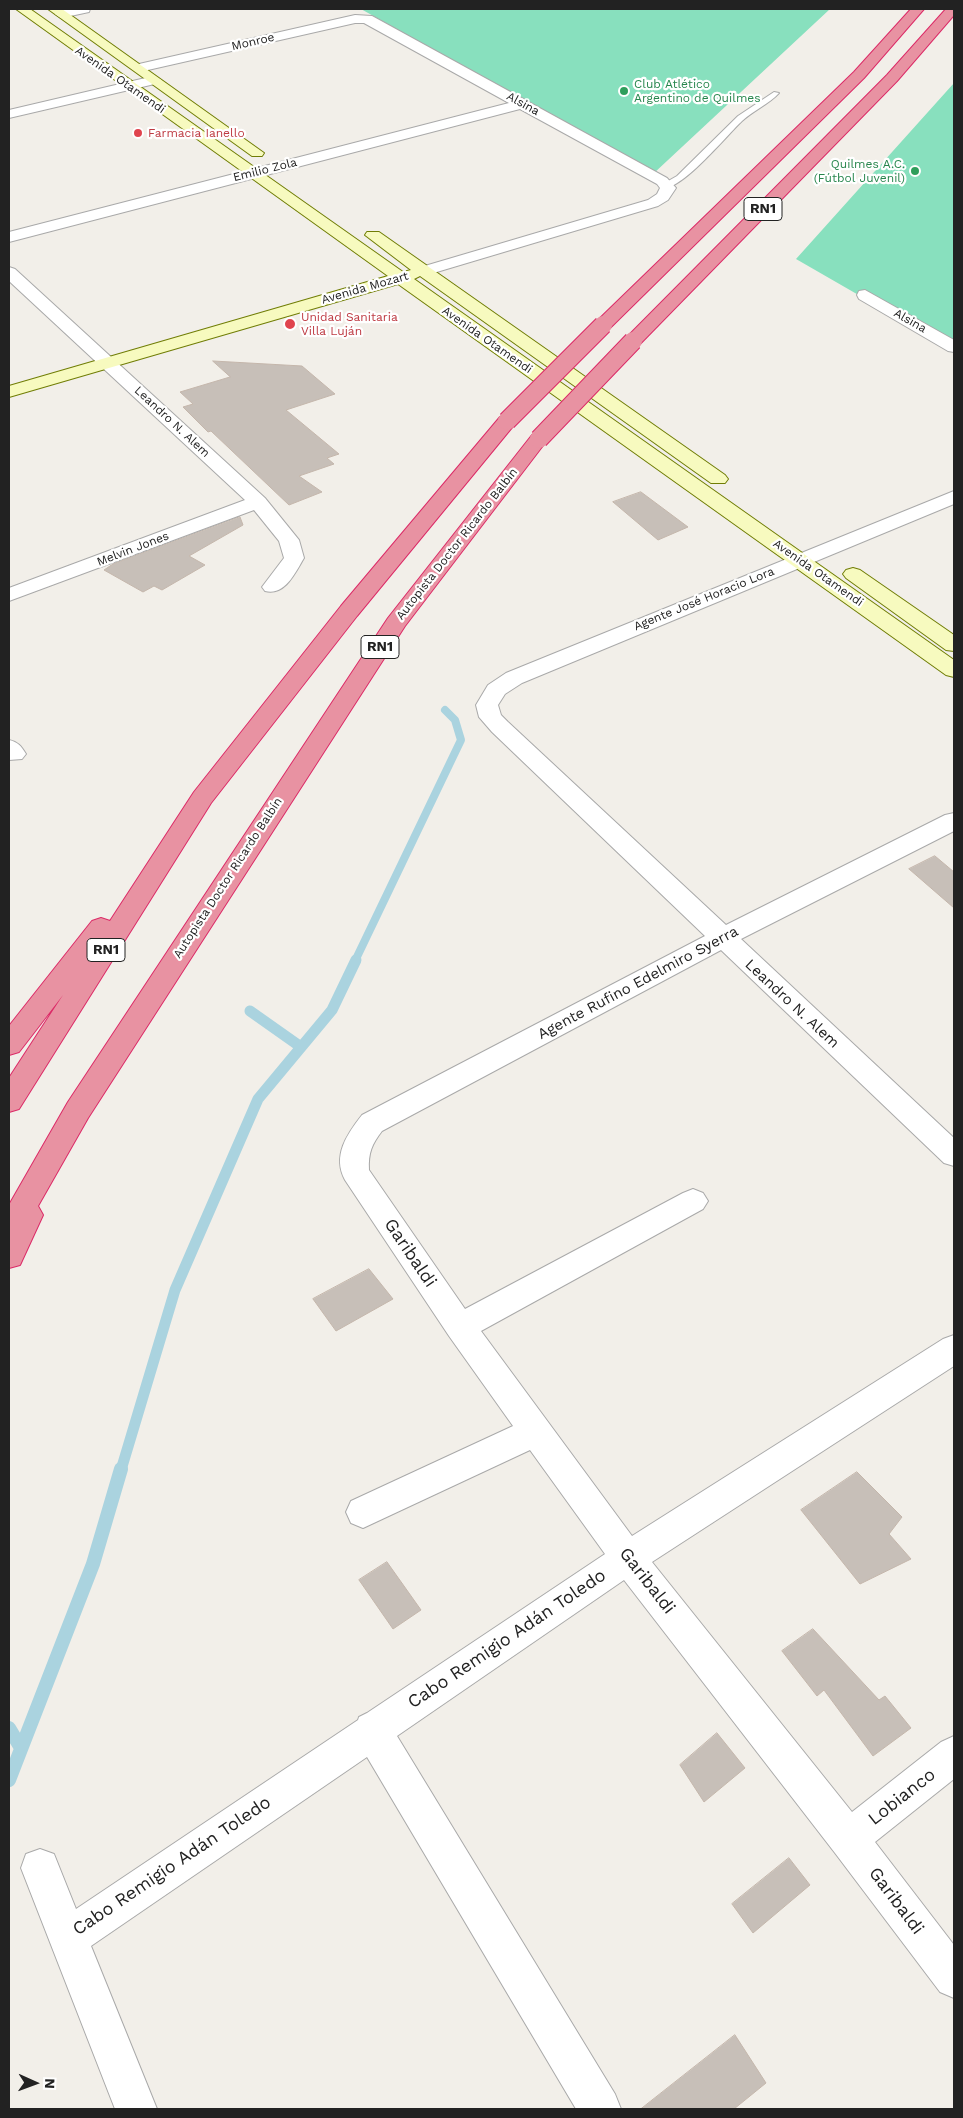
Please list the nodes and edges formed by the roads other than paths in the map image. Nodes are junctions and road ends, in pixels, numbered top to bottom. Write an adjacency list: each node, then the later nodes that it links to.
1 (22, 9): 9 (main road, Avenida Otamendi)
2 (84, 9): 5 (street)
3 (918, 9): 35 (highway, RN1, bridge)
4 (953, 9): 40 (highway, Autopista Doctor Ricardo Balbín / RN1, bridge)
5 (57, 11): 7 (main road, Avenida Otamendi)
6 (367, 18): 7 (street, Monroe); 11 (street, Alsina)
7 (139, 68): 8 (main road, Avenida Otamendi)
8 (154, 80): 9 (street); 13 (main road, Avenida Otamendi)
9 (129, 86): 12 (street); 14 (main road, Avenida Otamendi)
10 (776, 93): 16 (lane)
11 (521, 104): 13 (street, Emilio Zola); 16 (street, Alsina)
12 (9, 114)
13 (277, 167): 14 (street, Emilio Zola); 15 (main road, Avenida Otamendi)
14 (253, 173): 18 (street, Emilio Zola); 21 (main road, Avenida Otamendi)
15 (294, 179)
16 (664, 192): 19 (street, Avenida Mozart)
17 (359, 225): 19 (main road, Avenida Otamendi)
18 (9, 237)
19 (424, 271): 21 (main road, Avenida Mozart); 26 (main road, Avenida Otamendi)
20 (9, 272): 24 (street, Leandro N. Alem)
21 (400, 278): 24 (main road, Avenida Mozart); 29 (main road, Avenida Otamendi)
22 (865, 295): 23 (street, Alsina)
23 (954, 347)
24 (109, 363): 25 (main road, Avenida Mozart); 28 (street, Leandro N. Alem)
25 (9, 392)
26 (731, 488)
27 (954, 497): 29 (street, Agente José Horacio Lora)
28 (258, 502): 30 (street, Leandro N. Alem); 31 (street, Melvin Jones)
29 (808, 550): 32 (main road, Avenida Otamendi); 33 (main road, Avenida Otamendi); 34 (street, Agente José Horacio Lora)
30 (272, 587)
31 (9, 595)
32 (954, 645)
33 (954, 670)
34 (500, 727): 37 (street, Leandro N. Alem)
35 (202, 798): 38 (highway); 39 (highway, RN1)
36 (954, 820): 37 (street, Agente Rufino Edelmiro Syerra)
37 (722, 938): 41 (street, Leandro N. Alem); 42 (street, Agente Rufino Edelmiro Syerra)
38 (9, 1045)
39 (9, 1101)
40 (78, 1110): 44 (highway, Autopista Doctor Ricardo Balbín / RN1); 45 (highway)
41 (954, 1155)
42 (355, 1172): 46 (street, Garibaldi)
43 (693, 1201): 46 (street)
44 (9, 1231)
45 (9, 1256)
46 (460, 1327): 48 (street, Garibaldi)
47 (954, 1349): 50 (street, Cabo Remigio Adán Toledo)
48 (537, 1431): 49 (street); 50 (street, Garibaldi)
49 (363, 1512)
50 (628, 1558): 51 (street, Cabo Remigio Adán Toledo); 53 (street, Garibaldi)
51 (372, 1730): 55 (street, Cabo Remigio Adán Toledo); 58 (street)
52 (954, 1755): 53 (street, Lobianco)
53 (849, 1839): 56 (street, Garibaldi)
54 (40, 1868): 55 (street)
55 (67, 1939): 57 (street)
56 (954, 1978)
57 (136, 2109)
58 (600, 2109)

